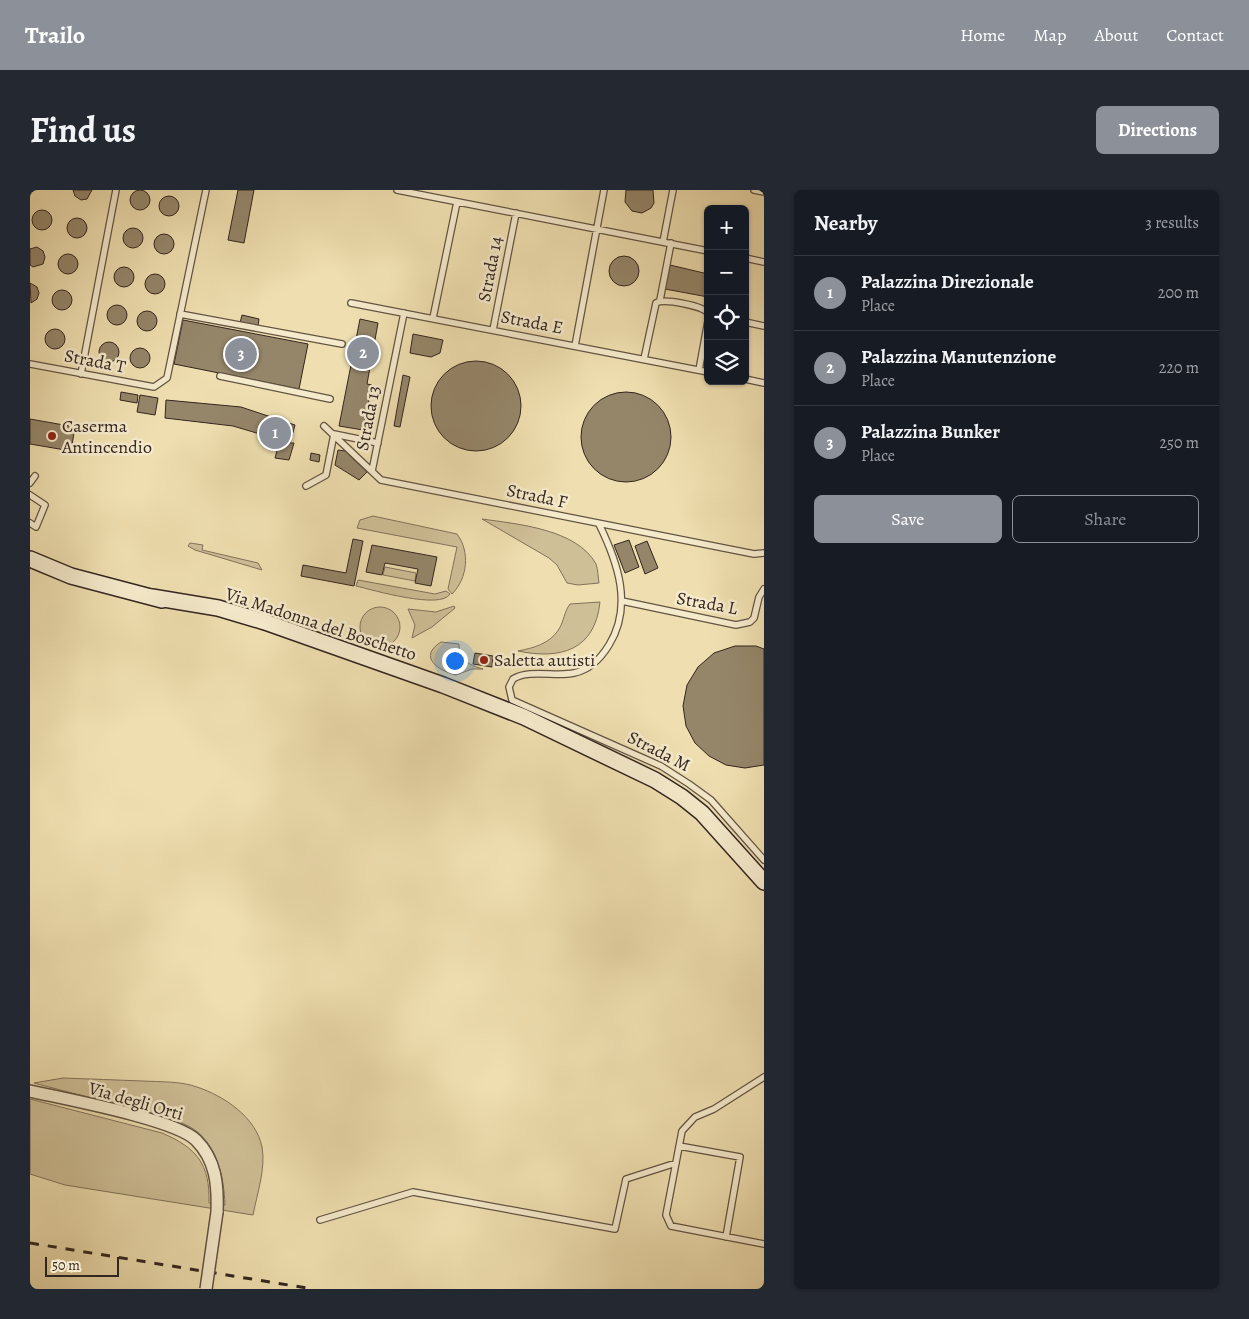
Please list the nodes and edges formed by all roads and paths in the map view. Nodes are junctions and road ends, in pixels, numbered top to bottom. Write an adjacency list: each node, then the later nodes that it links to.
1 (116, 190): 32 (lane)
2 (206, 190): 20 (lane)
3 (397, 190): 8 (lane)
4 (604, 190): 10 (lane)
5 (674, 190): 11 (lane)
6 (754, 190): 7 (lane)
7 (764, 192)
8 (457, 202): 9 (lane); 21 (lane)
9 (516, 213): 10 (lane); 24 (lane, Strada 14)
10 (597, 229): 11 (lane); 27 (lane)
11 (663, 242): 12 (lane)
12 (671, 243): 13 (lane); 16 (lane)
13 (704, 249)
14 (749, 259): 15 (lane)
15 (764, 262)
16 (660, 300): 18 (lane); 28 (lane)
17 (351, 302): 19 (lane, Strada E)
18 (704, 310)
19 (404, 312): 21 (lane, Strada E); 39 (lane, Strada 13)
20 (180, 314): 26 (lane); 32 (lane, Strada T)
21 (433, 318): 24 (lane, Strada E)
22 (749, 323): 23 (lane)
23 (764, 326)
24 (493, 330): 27 (lane, Strada E)
25 (705, 340): 30 (lane)
26 (342, 344)
27 (575, 346): 28 (lane, Strada E)
28 (644, 360): 30 (lane, Strada E)
29 (30, 364): 32 (lane, Strada T)
30 (699, 370): 31 (lane, Strada E)
31 (704, 371)
32 (80, 374)
33 (220, 376): 36 (lane)
34 (749, 380): 35 (lane)
35 (764, 383)
36 (330, 398)
37 (324, 426): 38 (lane, Strada F)
38 (334, 434): 39 (lane); 40 (lane, Strada F); 43 (lane)
39 (378, 443): 40 (lane, Strada 13)
40 (372, 471): 46 (lane, Strada F)
41 (35, 476): 42 (lane)
42 (30, 483)
43 (306, 486)
44 (30, 495): 45 (lane)
45 (30, 523)
46 (599, 524): 47 (lane, Strada F); 50 (lane)
47 (764, 553)
48 (30, 559): 52 (main road, Via Madonna del Boschetto)
49 (764, 589): 50 (lane, Strada L)
50 (622, 601): 51 (lane, Strada M)
51 (764, 860)
52 (764, 882)
53 (764, 1077): 55 (lane)
54 (30, 1091): 60 (street, Via degli Orti, bridge)
55 (679, 1146): 56 (lane); 58 (lane)
56 (676, 1163): 57 (lane); 58 (lane)
57 (320, 1220)
58 (726, 1237): 59 (lane)
59 (764, 1244)
60 (206, 1289)

